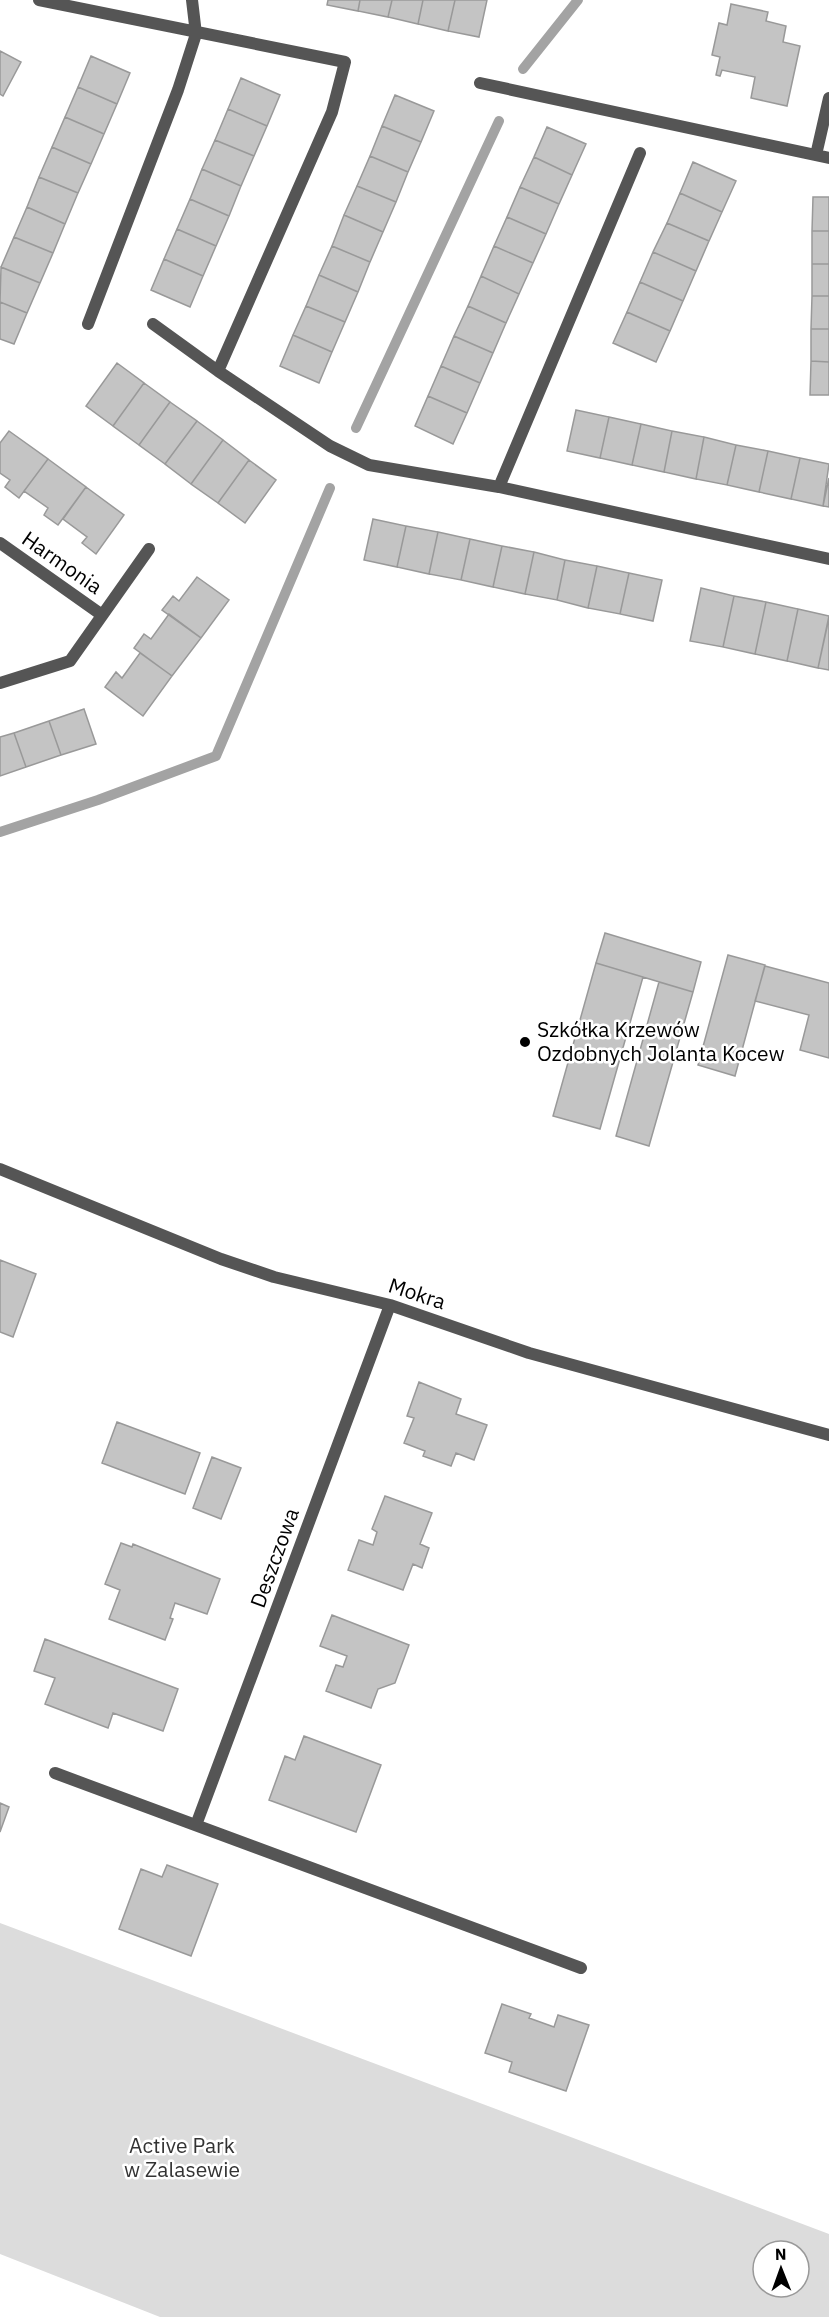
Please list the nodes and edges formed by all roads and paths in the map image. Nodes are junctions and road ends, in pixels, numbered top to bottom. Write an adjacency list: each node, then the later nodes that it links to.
1 (39, 0): 3 (street)
2 (192, 0): 3 (street)
3 (196, 34): 8 (street); 10 (street)
4 (480, 83): 7 (street)
5 (829, 98): 7 (street)
6 (640, 153): 11 (street)
7 (823, 156)
8 (88, 324)
9 (153, 324): 10 (street)
10 (218, 371): 11 (street)
11 (499, 487): 14 (street)
12 (0, 543): 15 (street, Harmonia)
13 (149, 549): 15 (street, Harmonia)
14 (829, 559)
15 (102, 615): 16 (street, Harmonia)
16 (0, 684)
17 (0, 1169): 18 (street, Mokra)
18 (390, 1305): 19 (street, Mokra); 21 (street, Deszczowa)
19 (829, 1435)
20 (55, 1773): 21 (street)
21 (196, 1825): 22 (street)
22 (581, 1968)

